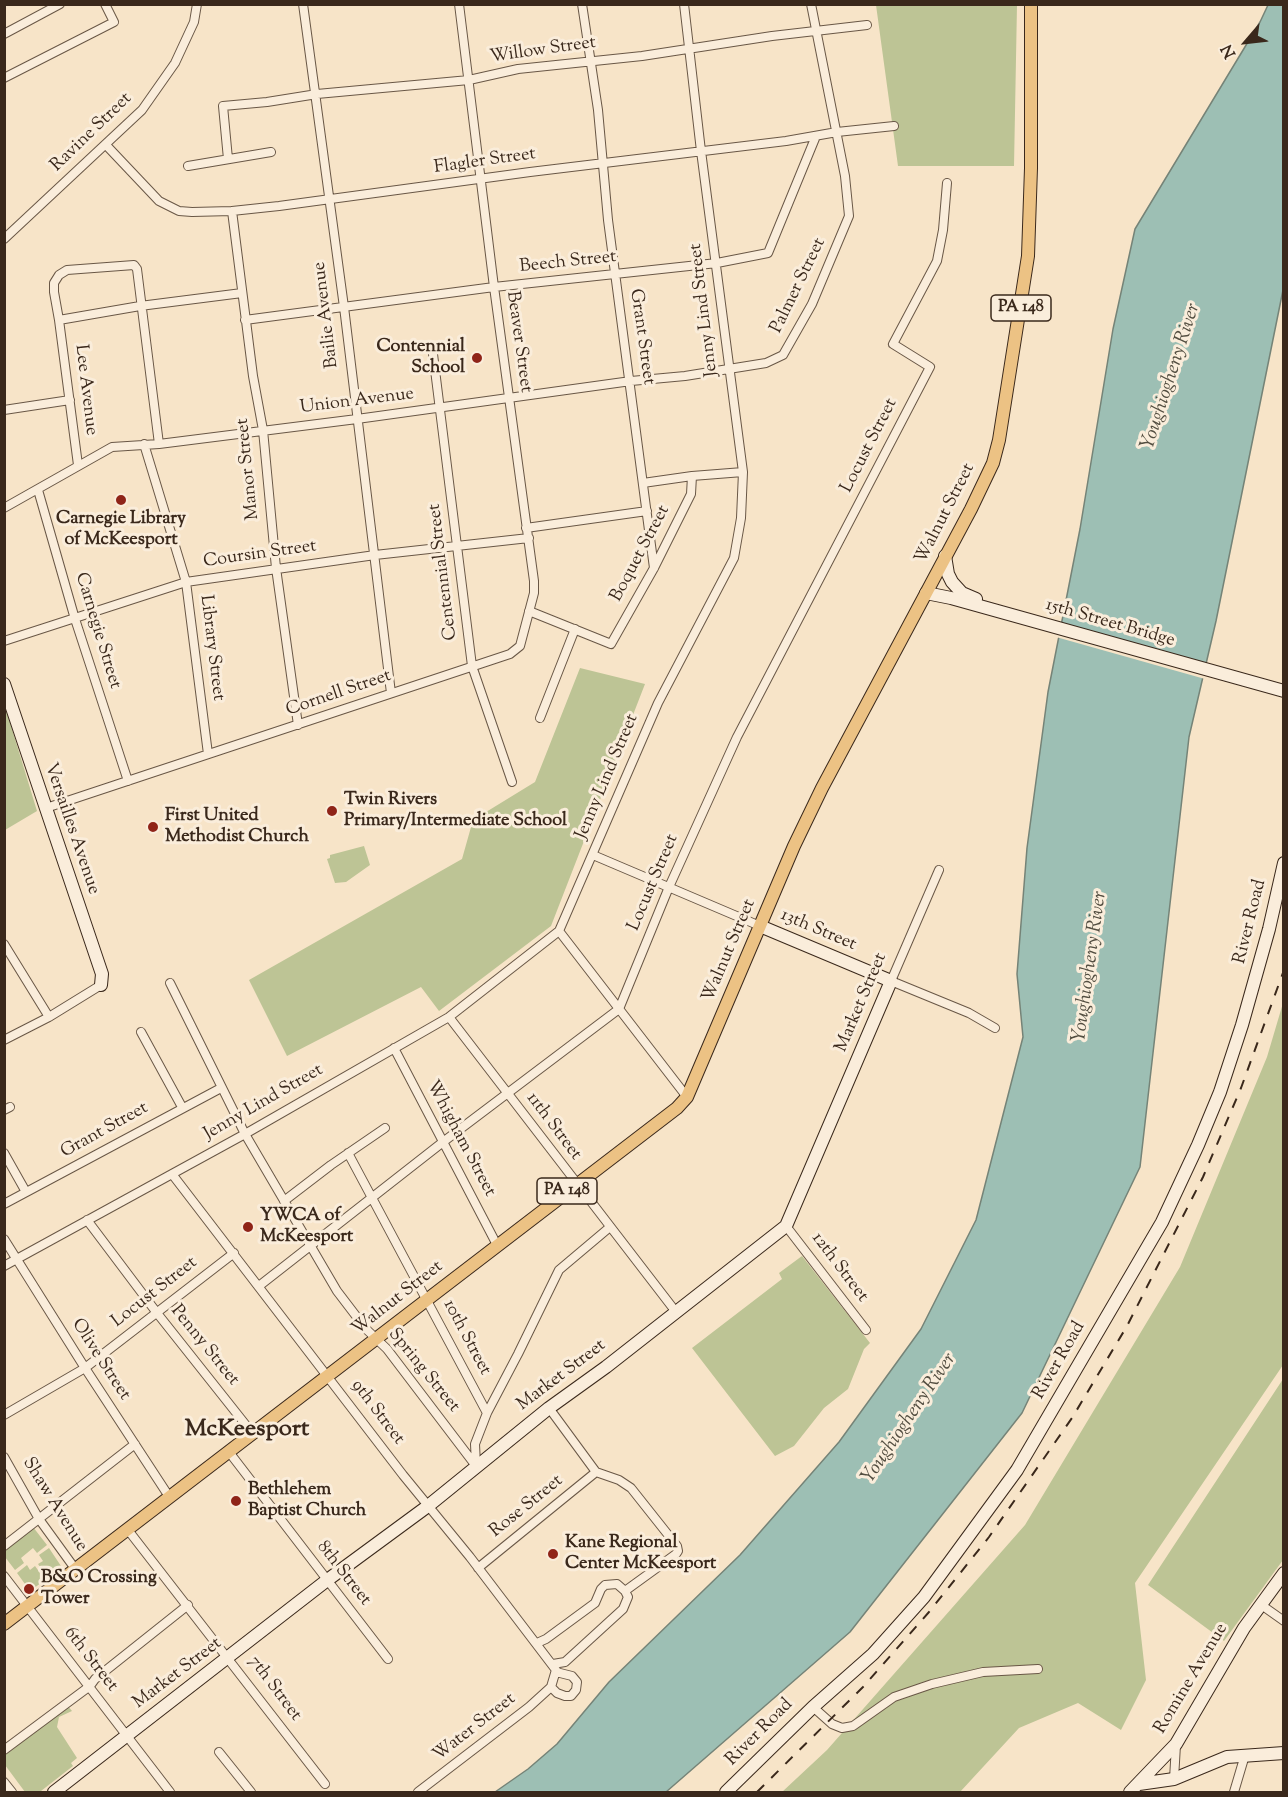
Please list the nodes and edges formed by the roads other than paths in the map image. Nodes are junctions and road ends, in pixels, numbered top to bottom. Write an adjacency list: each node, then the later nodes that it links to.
1 (60, 4): 12 (street)
2 (105, 4): 15 (street)
3 (197, 4): 21 (street, Ravine Street)
4 (303, 4): 17 (street, Bailie Avenue)
5 (459, 4): 16 (street, Beaver Street)
6 (582, 4): 14 (street, Grant Street)
7 (684, 4): 13 (street, Jenny Lind Street)
8 (811, 4): 11 (street)
9 (1031, 4): 62 (main road, Walnut Street / PA 148)
10 (867, 25): 11 (street, Willow Street)
11 (816, 32): 13 (street, Willow Street); 19 (street)
12 (4, 34)
13 (690, 47): 14 (street, Willow Street); 22 (street, Jenny Lind Street)
14 (591, 60): 16 (street, Willow Street); 25 (street, Grant Street)
15 (4, 78)
16 (469, 80): 17 (street, Willow Street); 27 (street, Beaver Street)
17 (316, 94): 24 (street, Willow Street); 29 (street, Bailie Avenue)
18 (894, 126): 19 (street, Flagler Street)
19 (837, 132): 20 (street, Flagler Street); 41 (street, Palmer Street)
20 (816, 136): 22 (street, Flagler Street); 32 (street, Beech Street)
21 (106, 145): 30 (street, Flagler Street); 31 (street, Ravine Street)
22 (701, 151): 25 (street, Flagler Street); 32 (street, Jenny Lind Street)
23 (271, 152): 24 (street)
24 (228, 159): 26 (street)
25 (603, 164): 27 (street, Flagler Street); 33 (street, Grant Street)
26 (188, 166)
27 (480, 179): 29 (street, Flagler Street); 34 (street, Beaver Street)
28 (946, 183): 85 (street, Locust Street)
29 (329, 199): 30 (street, Flagler Street); 37 (street, Bailie Avenue)
30 (232, 211): 35 (street, Manor Street)
31 (4, 239)
32 (717, 263): 33 (street, Beech Street); 41 (street, Jenny Lind Street)
33 (616, 274): 34 (street, Beech Street); 42 (street, Grant Street)
34 (494, 287): 37 (street, Beech Street); 43 (street, Beaver Street)
35 (242, 293): 36 (street); 39 (street, Manor Street)
36 (140, 306): 38 (street); 38 (street); 50 (street)
37 (344, 307): 39 (street, Beech Street); 47 (street, Bailie Avenue)
38 (59, 320): 44 (street, Lee Avenue)
39 (245, 320): 48 (street, Manor Street)
40 (433, 354): 45 (street, Centennial Street)
41 (729, 369): 42 (street, Union Avenue); 52 (street, Jenny Lind Street)
42 (631, 381): 43 (street, Union Avenue); 54 (street, Grant Street)
43 (509, 398): 45 (street, Union Avenue); 58 (street, Beaver Street)
44 (70, 400): 46 (street); 51 (street, Lee Avenue)
45 (441, 408): 47 (street, Union Avenue); 60 (street, Centennial Street)
46 (4, 410)
47 (357, 419): 48 (street, Union Avenue); 61 (street, Bailie Avenue)
48 (263, 430): 50 (street, Union Avenue); 63 (street, Manor Street)
49 (144, 444): 50 (street, Union Avenue); 51 (street, Union Avenue); 65 (street, Library Street)
50 (159, 444)
51 (78, 465): 55 (street, Union Avenue)
52 (743, 472): 53 (street); 82 (street, Jenny Lind Street)
53 (692, 476): 54 (street); 64 (street, Boquet Street)
54 (643, 483): 57 (street, Grant Street)
55 (38, 490): 56 (street, Union Avenue); 69 (street, Carnegie Street)
56 (4, 508)
57 (647, 511): 58 (street); 64 (street, Grant Street)
58 (526, 528): 59 (street, Beaver Street)
59 (529, 538): 60 (street, Coursin Street); 68 (street, Beaver Street)
60 (458, 545): 61 (street, Coursin Street); 72 (street, Centennial Street)
61 (375, 555): 63 (street, Coursin Street); 75 (street, Bailie Avenue)
62 (945, 556): 66 (main road, Walnut Street / PA 148); 67 (street)
63 (276, 568): 65 (street, Coursin Street); 77 (street, Manor Street)
64 (654, 568): 70 (street, Boquet Street)
65 (186, 582): 69 (street, Coursin Street); 78 (street, Library Street)
66 (926, 593): 67 (street, 15th Street Bridge); 86 (main road, Walnut Street / PA 148)
67 (961, 597): 74 (street, 15th Street Bridge)
68 (529, 611): 70 (street); 72 (street, Cornell Street)
69 (75, 619): 71 (street, Coursin Street); 79 (street, Carnegie Street)
70 (575, 629): 76 (street)
71 (4, 641)
72 (472, 666): 75 (street, Cornell Street); 80 (street, Centennial Street)
73 (4, 684): 81 (street, Versailles Avenue)
74 (1284, 691)
75 (391, 693): 77 (street, Cornell Street)
76 (540, 718)
77 (298, 725): 78 (street, Cornell Street)
78 (208, 754): 79 (street, Cornell Street)
79 (128, 781): 81 (street, Cornell Street)
80 (512, 782)
81 (46, 808): 91 (street, Versailles Avenue)
82 (593, 855): 85 (street, 13th Street); 87 (street, Jenny Lind Street)
83 (1284, 863): 163 (street, River Road)
84 (939, 870): 89 (street, Market Street)
85 (669, 887): 86 (street, 13th Street); 92 (street, Locust Street)
86 (760, 926): 89 (street, 13th Street); 101 (main road, Walnut Street / PA 148)
87 (559, 931): 92 (street); 94 (street, Jenny Lind Street)
88 (4, 944): 93 (street)
89 (891, 981): 95 (street, 13th Street); 115 (street, Market Street)
90 (170, 983): 99 (street, Spring Street)
91 (101, 985): 93 (street)
92 (619, 1009): 100 (street); 101 (street)
93 (49, 1017): 97 (street)
94 (449, 1017): 98 (street, Jenny Lind Street); 100 (street, 11th Street)
95 (995, 1028)
96 (141, 1032): 102 (street)
97 (4, 1040)
98 (394, 1048): 104 (street, Jenny Lind Street); 105 (street, Whigham Street)
99 (221, 1088): 102 (street, Grant Street); 104 (street, Spring Street)
100 (508, 1094): 105 (street); 109 (street, 11th Street)
101 (687, 1097): 109 (main road, Walnut Street / PA 148)
102 (182, 1107): 110 (street, Grant Street)
103 (385, 1128): 106 (street)
104 (245, 1134): 108 (street, Jenny Lind Street); 112 (street, Spring Street)
105 (443, 1142): 111 (street); 118 (street, Whigham Street)
106 (348, 1153): 111 (street, 10th Street); 112 (street)
107 (4, 1154): 110 (street)
108 (172, 1174): 114 (street, Jenny Lind Street); 120 (street, 9th Street)
109 (576, 1184): 116 (street, 11th Street); 118 (main road, Walnut Street / PA 148)
110 (26, 1192): 113 (street, Grant Street)
111 (373, 1199): 119 (street); 124 (street, 10th Street)
112 (284, 1201): 119 (street, Spring Street)
113 (4, 1204)
114 (87, 1220): 121 (street, Jenny Lind Street); 126 (street, Penny Street)
115 (786, 1226): 125 (street, Market Street); 127 (street, 12th Street)
116 (610, 1227): 125 (street, 11th Street); 132 (street)
117 (4, 1239): 121 (street, Olive Street)
118 (497, 1245): 124 (main road, Walnut Street / PA 148)
119 (311, 1246): 123 (street); 128 (street, Spring Street)
120 (234, 1253): 123 (street, 9th Street); 126 (street, Locust Street)
121 (16, 1259): 122 (street, Jenny Lind Street); 129 (street, Olive Street)
122 (4, 1266)
123 (259, 1286): 130 (street, 9th Street)
124 (427, 1300): 128 (main road, Walnut Street / PA 148); 132 (street, 10th Street)
125 (676, 1312): 131 (street, Market Street)
126 (157, 1313): 129 (street, Locust Street); 134 (street, Penny Street)
127 (866, 1330)
128 (376, 1338): 130 (main road, Walnut Street / PA 148); 138 (street, Spring Street)
129 (85, 1368): 133 (street, Locust Street); 135 (street, Olive Street)
130 (328, 1376): 134 (main road, Walnut Street / PA 148); 141 (street, 9th Street)
131 (549, 1408): 138 (street, Market Street); 139 (street)
132 (487, 1413): 138 (street)
133 (4, 1415)
134 (253, 1434): 136 (main road, Walnut Street / PA 148)
135 (135, 1444): 140 (street, Olive Street); 142 (street)
136 (229, 1452): 140 (main road, Walnut Street / PA 148); 149 (street, 8th Street)
137 (4, 1457): 142 (street, Shaw Avenue)
138 (476, 1466): 141 (street, Market Street)
139 (596, 1472): 145 (street, Rose Street); 150 (street)
140 (170, 1498): 143 (main road, Walnut Street / PA 148)
141 (428, 1506): 145 (street, 9th Street); 149 (street, Market Street)
142 (39, 1519): 144 (street); 146 (street, Shaw Avenue)
143 (128, 1530): 146 (main road, Walnut Street / PA 148); 152 (street, 7th Street)
144 (4, 1546)
145 (478, 1568): 156 (street, 9th Street)
146 (76, 1570): 153 (main road, Walnut Street / PA 148)
147 (1284, 1573): 151 (street, Romine Avenue)
148 (4, 1576): 153 (street, 6th Street)
149 (326, 1581): 157 (street, Market Street); 158 (street, 8th Street)
150 (625, 1591): 156 (street); 159 (street)
151 (1260, 1604): 154 (street); 165 (street, Romine Avenue)
152 (188, 1605): 157 (street, 7th Street); 161 (street)
153 (28, 1607): 155 (main road, Walnut Street / PA 148); 161 (street, 6th Street)
154 (1284, 1621)
155 (4, 1624)
156 (537, 1643): 159 (street, 9th Street)
157 (229, 1658): 164 (street, Market Street); 172 (street, 7th Street)
158 (388, 1659)
159 (555, 1668): 162 (street); 162 (street, 9th Street)
160 (1038, 1669): 163 (street)
161 (90, 1686): 164 (street, 6th Street); 166 (street)
162 (551, 1687): 178 (street, Water Street)
163 (813, 1707): 179 (street, River Road)
164 (127, 1735): 174 (street, 6th Street); 176 (street, Market Street)
165 (1176, 1744): 170 (street); 173 (street, Romine Avenue)
166 (4, 1750)
167 (219, 1752): 177 (street)
168 (1284, 1753): 169 (street)
169 (1245, 1755): 170 (street); 181 (street)
170 (1174, 1779): 173 (street)
171 (4, 1782): 175 (street)
172 (325, 1784)
173 (1135, 1788): 180 (street, Romine Avenue)
174 (167, 1791)
175 (12, 1792)
176 (54, 1792)
177 (251, 1792)
178 (418, 1792)
179 (726, 1792)
180 (1121, 1792)
181 (1234, 1792)

